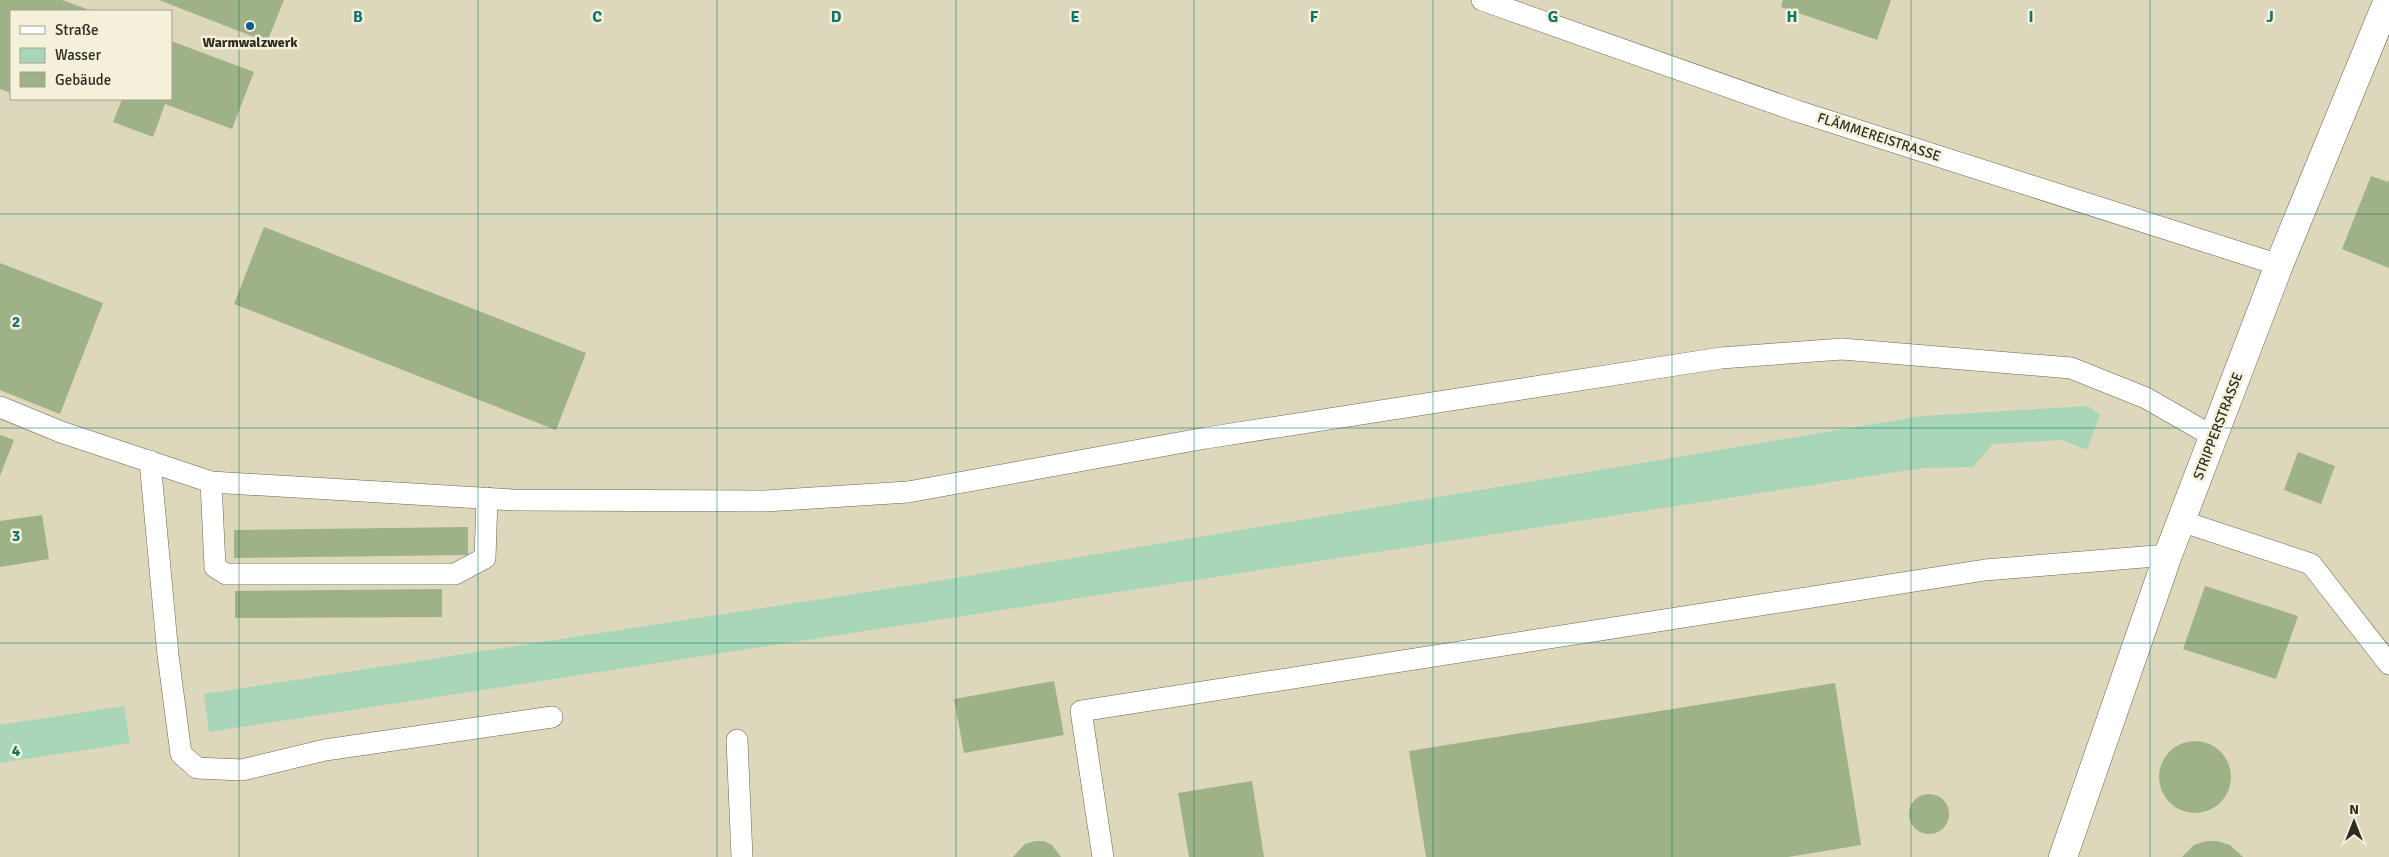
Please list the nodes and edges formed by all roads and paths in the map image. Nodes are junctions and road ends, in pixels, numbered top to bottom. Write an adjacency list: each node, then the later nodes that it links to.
1 (1482, 0): 3 (lane, FLÄMMEREISTRASSE)
2 (2388, 0): 3 (street, STRIPPERSTRASSE)
3 (2280, 266): 5 (street, STRIPPERSTRASSE)
4 (0, 406): 6 (lane)
5 (2214, 437): 8 (lane); 9 (street, STRIPPERSTRASSE)
6 (150, 462): 7 (lane); 12 (lane)
7 (211, 482): 8 (lane); 8 (lane)
8 (487, 498)
9 (2181, 521): 10 (street, STRIPPERSTRASSE); 11 (lane)
10 (2168, 556): 15 (lane); 16 (street, STRIPPERSTRASSE)
11 (2389, 664)
12 (552, 717)
13 (737, 740): 14 (lane)
14 (742, 857)
15 (1103, 857)
16 (2063, 857)

